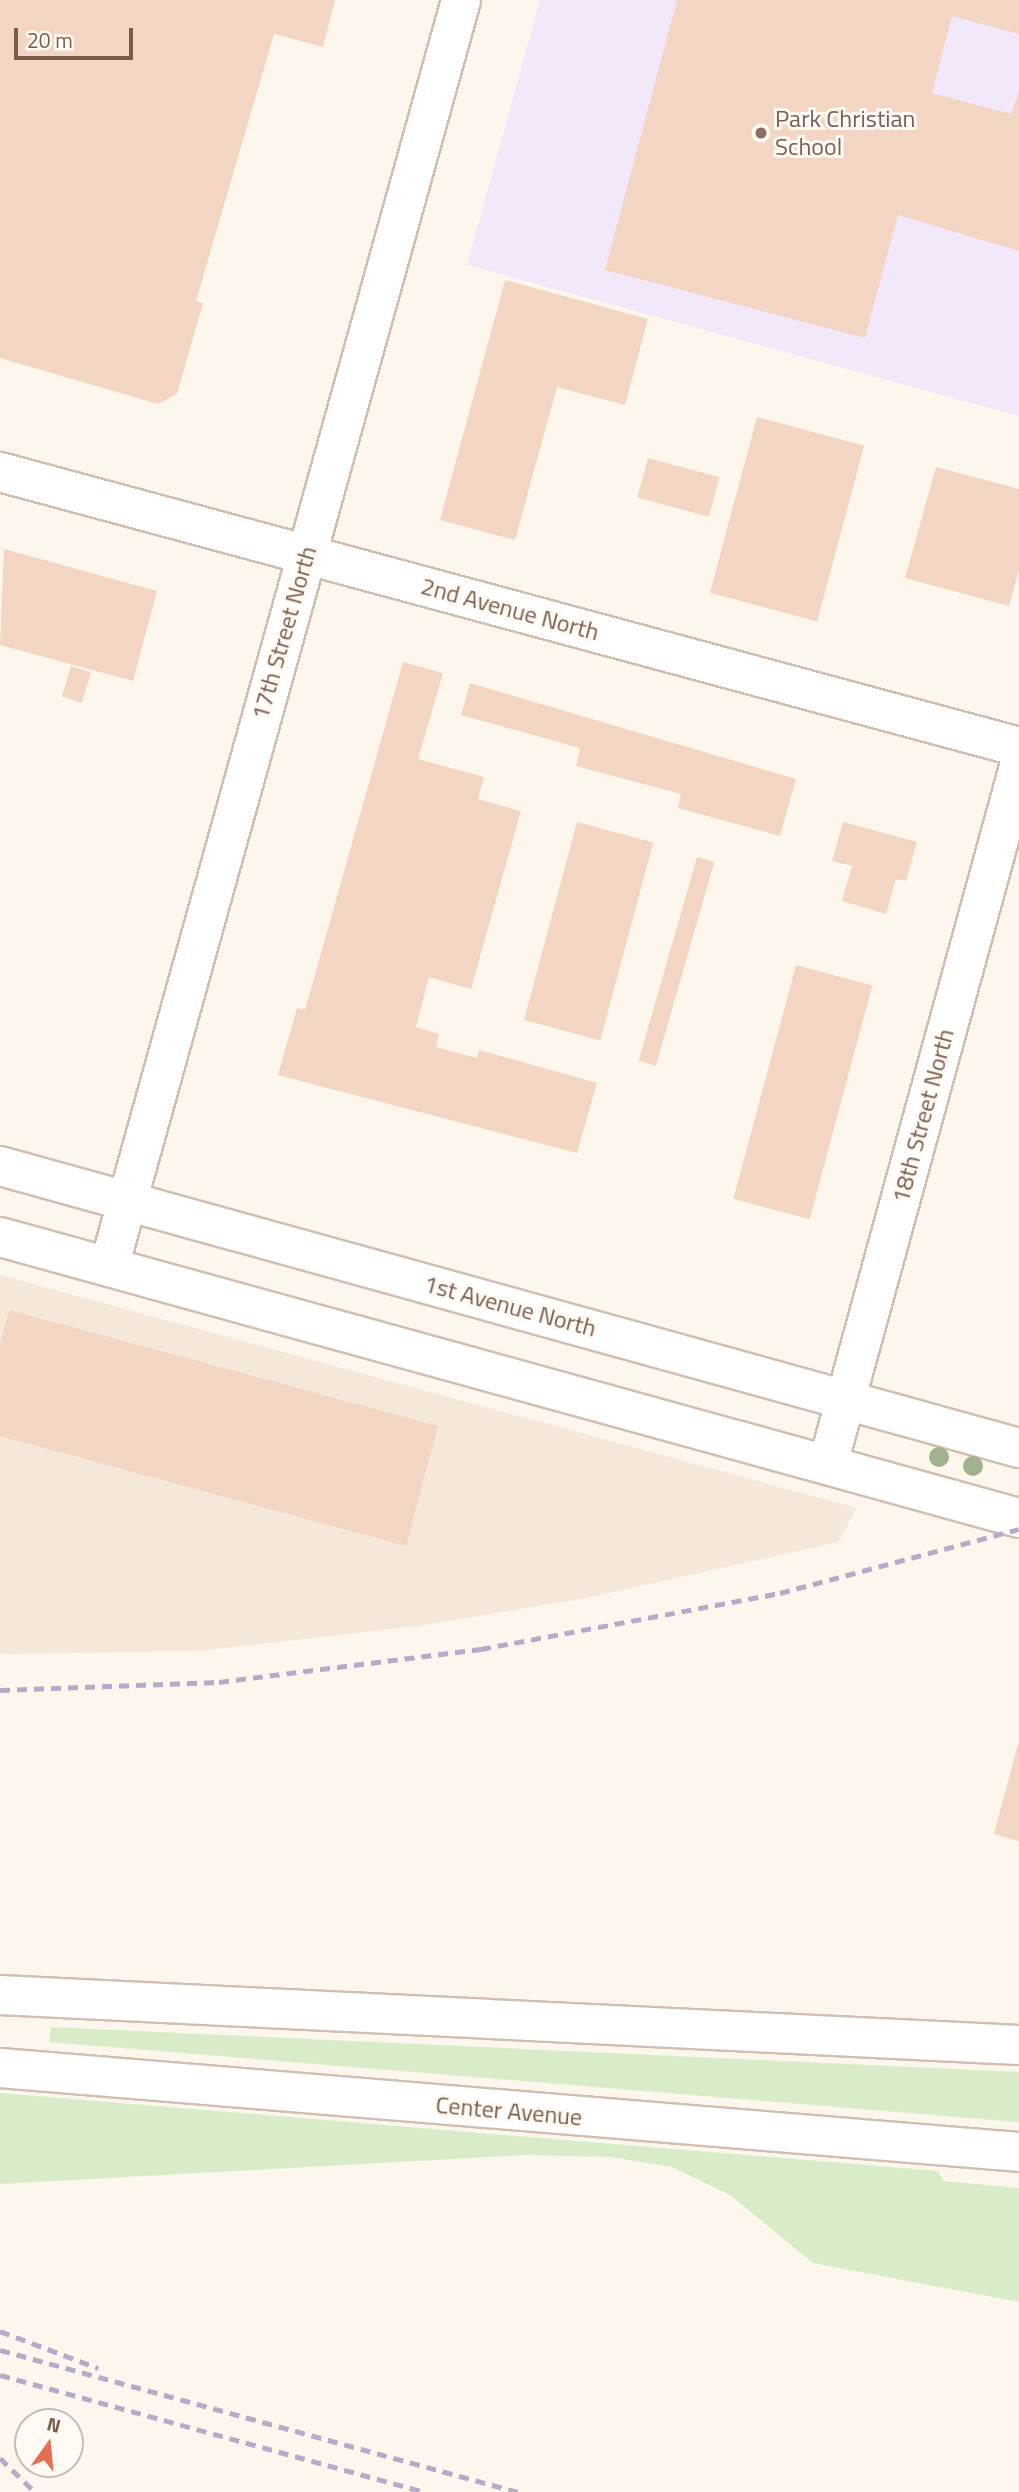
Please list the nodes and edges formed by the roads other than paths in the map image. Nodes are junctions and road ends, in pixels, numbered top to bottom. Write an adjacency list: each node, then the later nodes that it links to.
1 (461, 0): 3 (street, 17th Street North)
2 (0, 471): 3 (street, 2nd Avenue North)
3 (306, 554): 4 (street, 2nd Avenue North); 7 (street, 17th Street North)
4 (1019, 747)
5 (1019, 767): 10 (street, 18th Street North)
6 (0, 1166): 7 (street, 1st Avenue North)
7 (126, 1201): 9 (street, 17th Street North); 10 (street, 1st Avenue North)
8 (0, 1237): 9 (street)
9 (109, 1267): 12 (street)
10 (846, 1398): 11 (street, 1st Avenue North); 12 (street, 18th Street North)
11 (1019, 1448)
12 (828, 1464): 13 (street)
13 (1019, 1518)
14 (0, 1995): 15 (street)
15 (1019, 2045)
16 (0, 2068): 17 (street, Center Avenue)
17 (1019, 2152)

